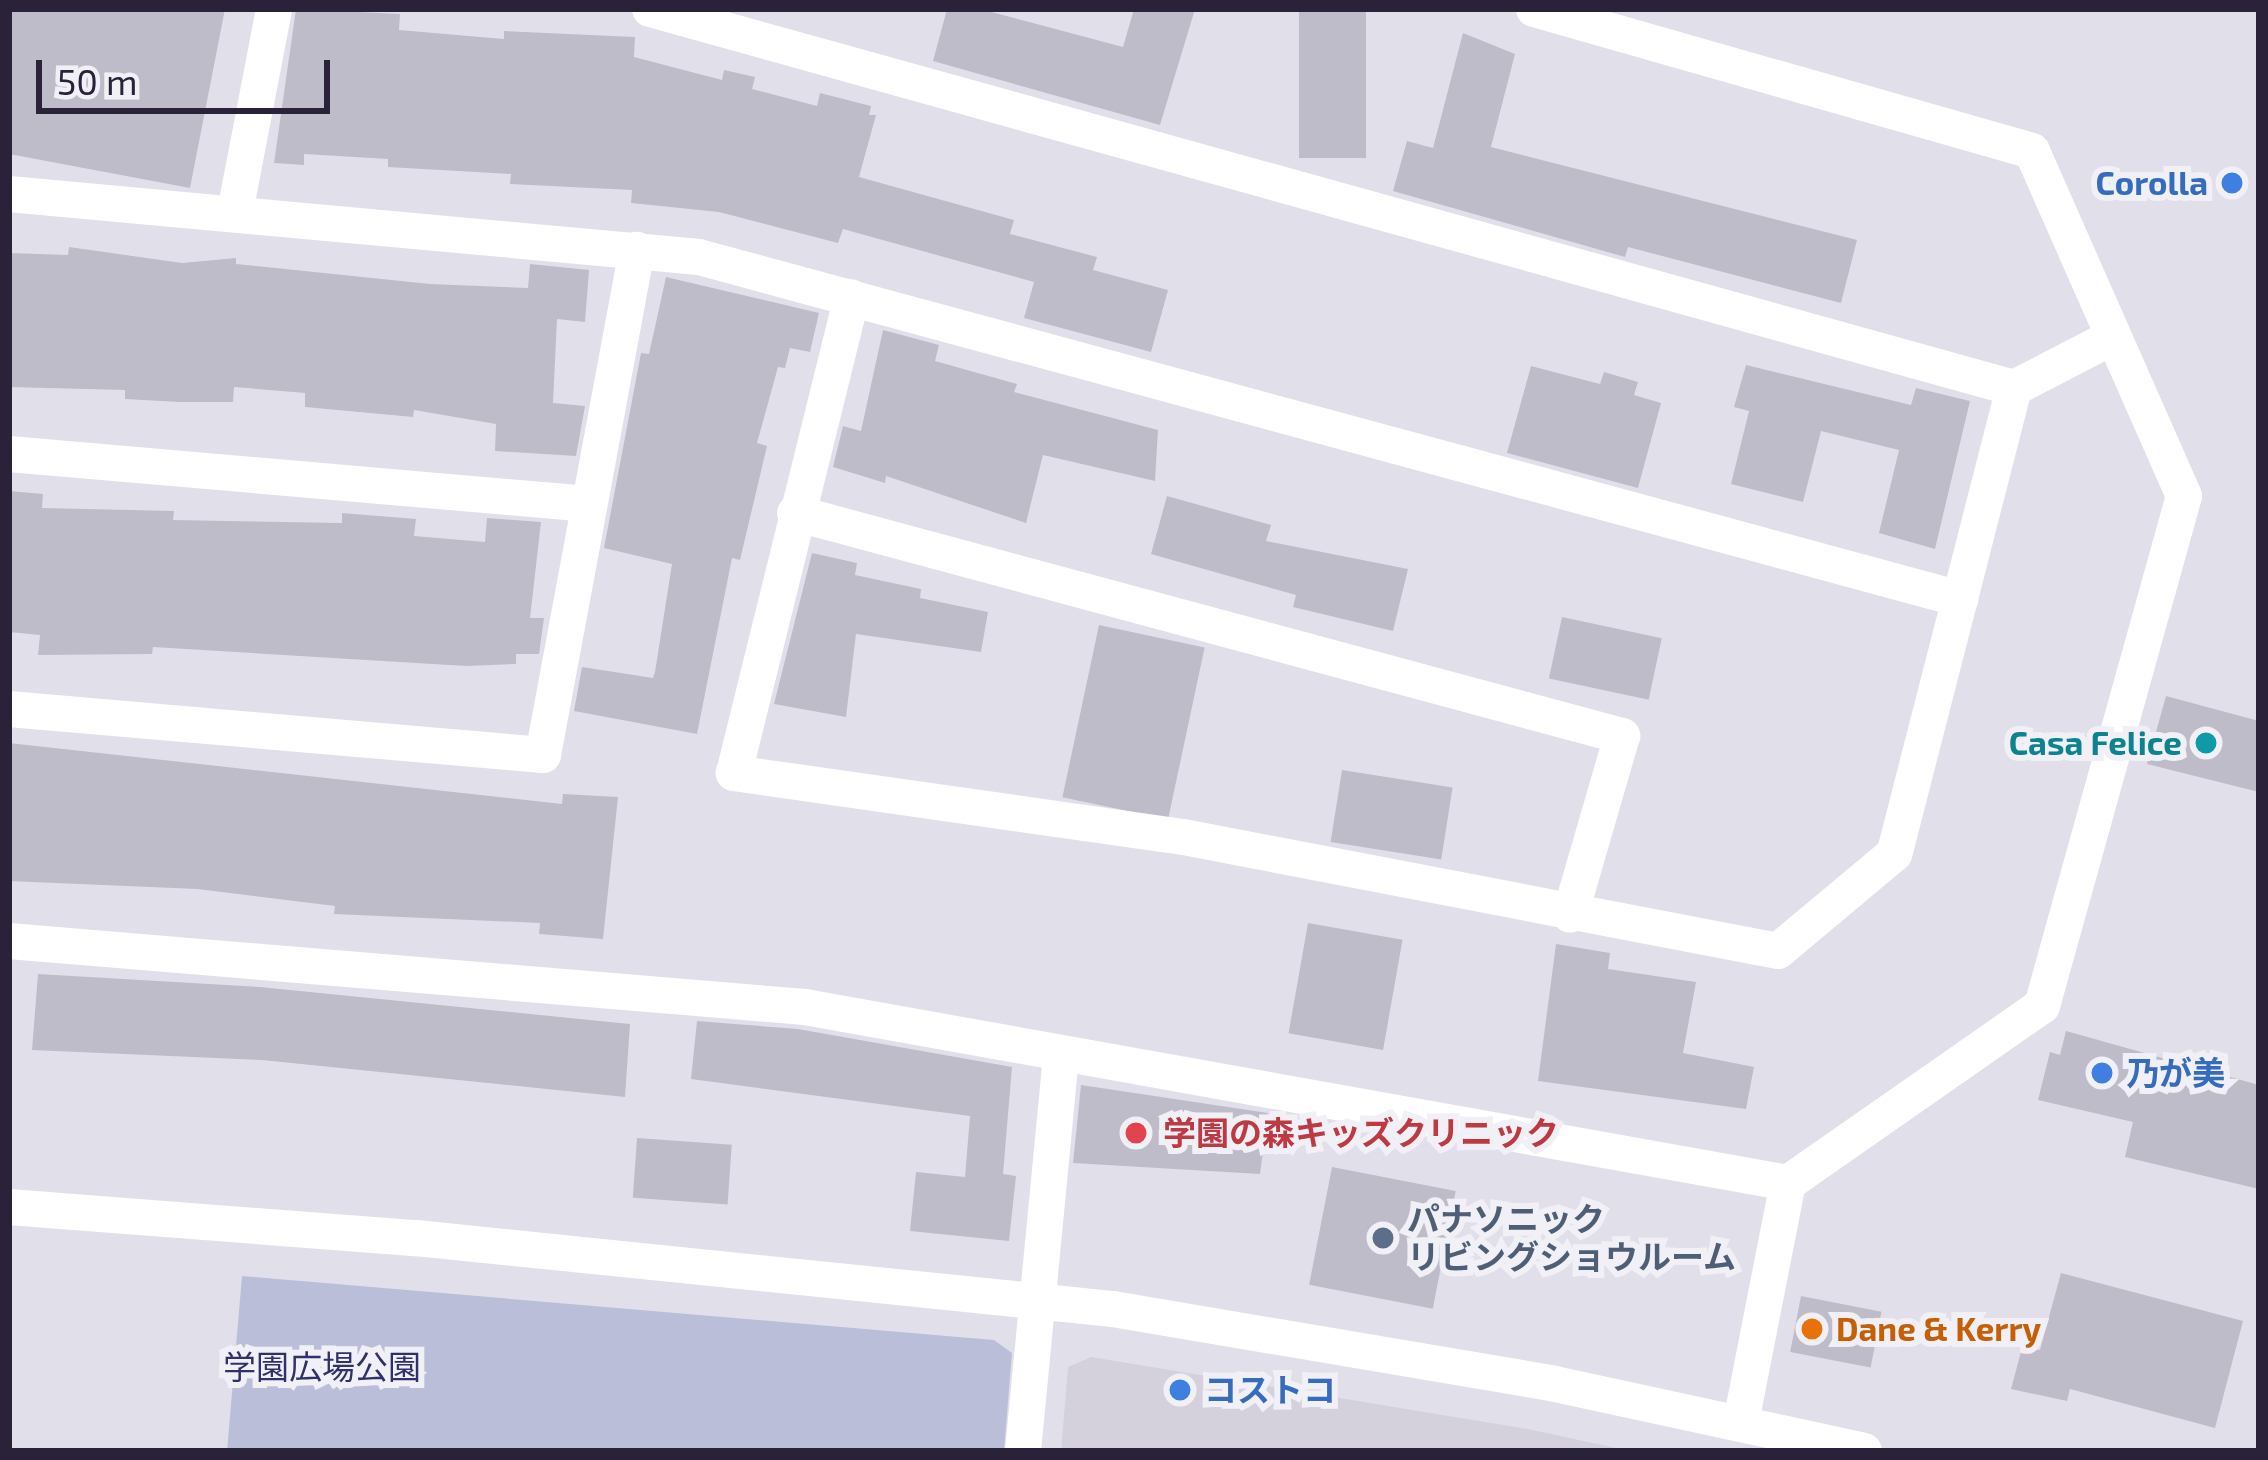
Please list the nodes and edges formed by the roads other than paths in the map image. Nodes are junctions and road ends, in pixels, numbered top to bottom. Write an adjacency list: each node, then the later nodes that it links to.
1 (274, 9): 5 (street)
2 (650, 9): 9 (street)
3 (1534, 9): 8 (street)
4 (9, 194): 5 (street)
5 (236, 212): 6 (street)
6 (637, 250): 7 (street); 11 (street)
7 (852, 297): 12 (street); 13 (street)
8 (2113, 337): 9 (street); 19 (street)
9 (2014, 388): 13 (street)
10 (9, 454): 11 (street)
11 (589, 504): 14 (street)
12 (795, 513): 15 (street); 15 (street)
13 (1960, 599): 15 (street)
14 (9, 710)
15 (1570, 915)
16 (9, 941): 17 (street); 18 (street)
17 (9, 950)
18 (1061, 1054): 19 (street); 21 (street)
19 (1788, 1183): 22 (street)
20 (9, 1208): 21 (street)
21 (1037, 1300): 22 (street); 23 (street)
22 (1742, 1422): 24 (street)
23 (1023, 1451)
24 (1864, 1451)

